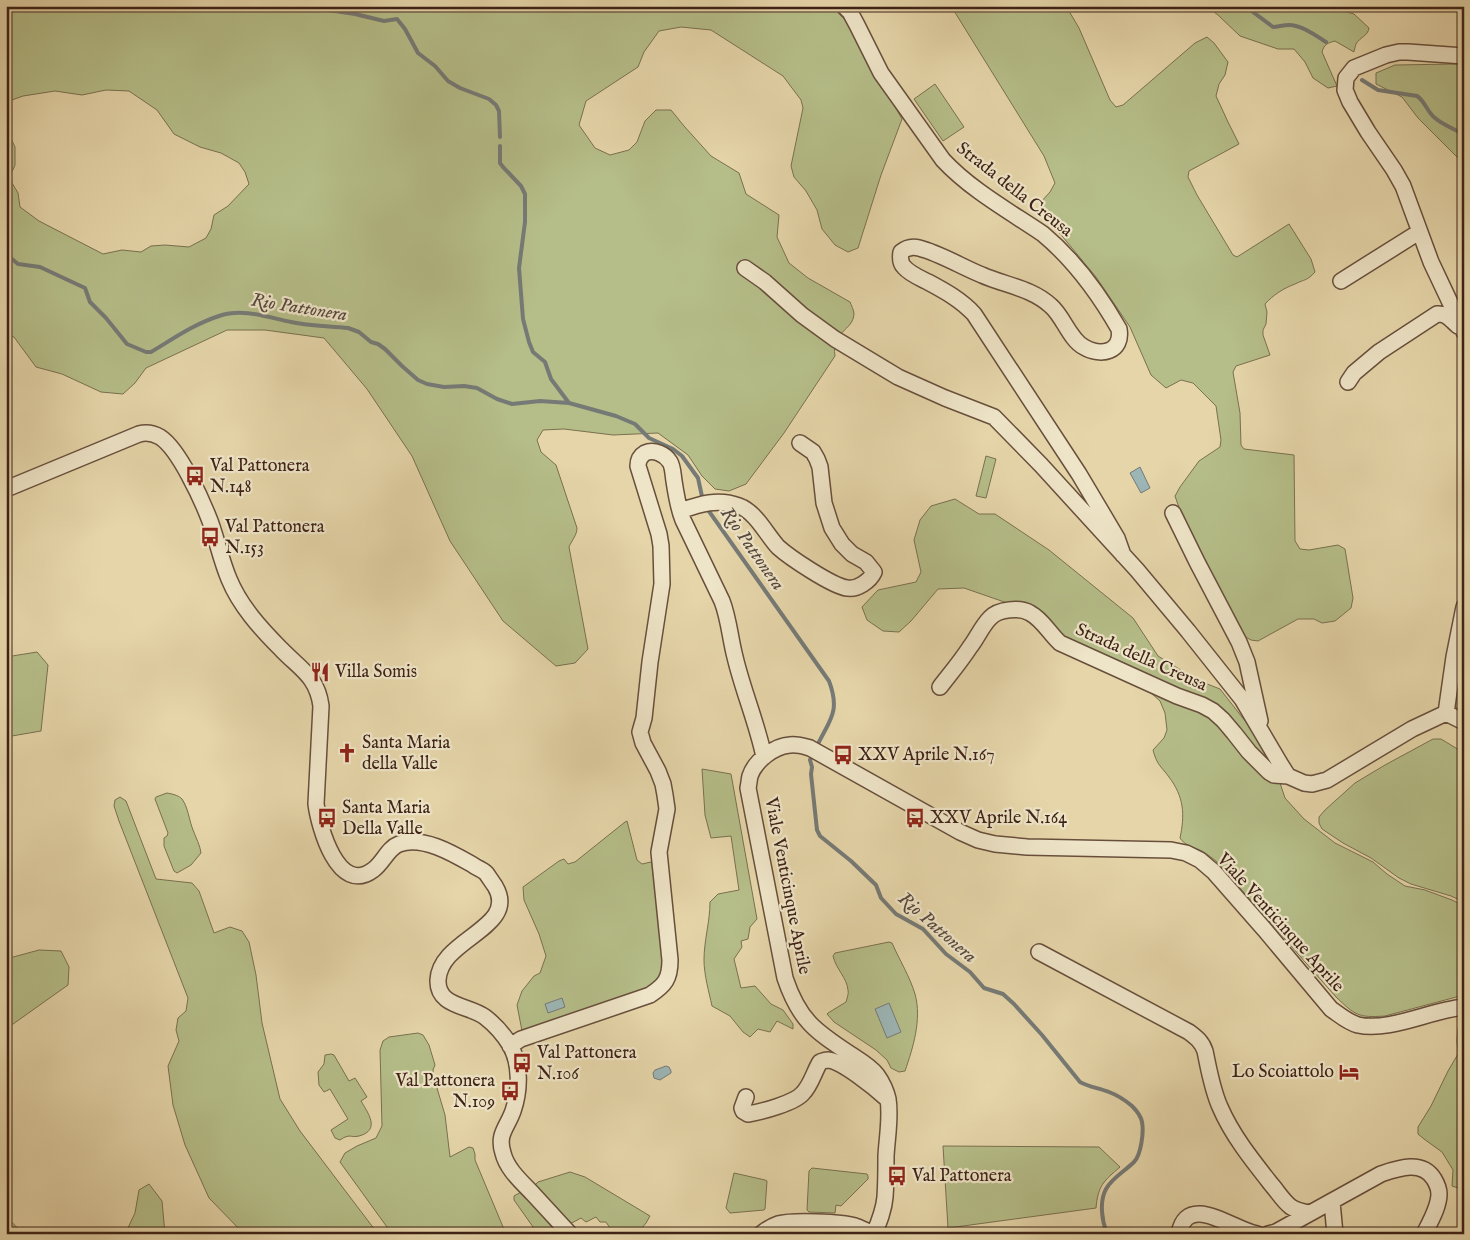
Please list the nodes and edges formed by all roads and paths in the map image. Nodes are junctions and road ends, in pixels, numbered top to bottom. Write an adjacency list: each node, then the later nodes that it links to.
1 (844, 6): 12 (street, Strada della Creusa)
2 (1464, 56): 3 (street)
3 (1419, 232): 5 (street); 6 (street)
4 (745, 268): 12 (street, Strada della Creusa)
5 (1341, 281)
6 (1463, 331): 7 (street)
7 (1348, 382)
8 (800, 443): 10 (street)
9 (6, 489): 22 (street)
10 (680, 511): 18 (street); 22 (street)
11 (1173, 513): 17 (street, Strada della Creusa)
12 (1123, 555): 17 (street, Strada della Creusa)
13 (1464, 607): 15 (street)
14 (940, 687): 19 (street, Strada della Creusa)
15 (1446, 713): 16 (street); 19 (street, Strada della Creusa)
16 (1464, 722)
17 (1264, 737): 19 (street, Strada della Creusa)
18 (764, 757): 21 (street, Viale Venticinque Aprile); 24 (street, Viale Venticinque Aprile)
19 (1288, 776)
20 (1039, 952): 26 (street)
21 (1464, 1007)
22 (510, 1046): 27 (street)
23 (746, 1097): 24 (street)
24 (888, 1099): 29 (street, Viale Venticinque Aprile)
25 (1332, 1202): 26 (street); 33 (street); 34 (street)
26 (1310, 1213): 32 (street)
27 (570, 1234)
28 (762, 1234): 29 (street)
29 (874, 1234)
30 (1179, 1234): 31 (street)
31 (1256, 1234)
32 (1268, 1234)
33 (1335, 1234)
34 (1424, 1234)

